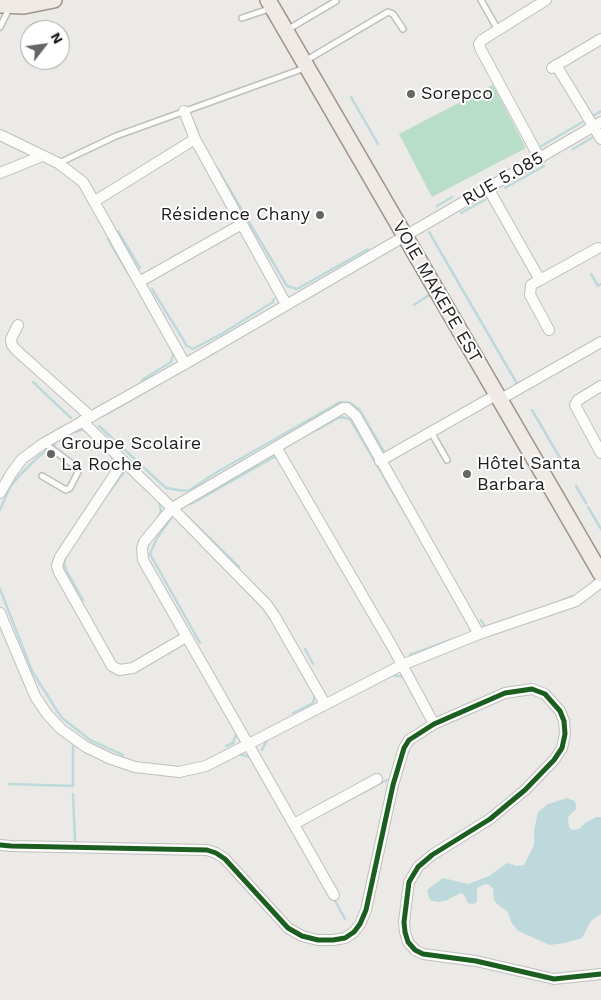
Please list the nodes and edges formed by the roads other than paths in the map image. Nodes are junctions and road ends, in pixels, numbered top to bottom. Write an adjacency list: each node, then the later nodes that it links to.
1 (54, 0): 6 (main road)
2 (481, 0): 11 (lane)
3 (546, 0): 11 (street)
4 (336, 1): 8 (lane)
5 (273, 3): 7 (lane); 8 (main road, VOIE MAKEPE EST)
6 (5, 6): 9 (lane)
7 (242, 18)
8 (284, 26): 13 (main road, VOIE MAKEPE EST)
9 (0, 27)
10 (402, 29): 13 (lane)
11 (498, 30): 20 (street)
12 (601, 39): 15 (street)
13 (306, 64): 14 (lane); 26 (main road, VOIE MAKEPE EST)
14 (184, 111): 17 (street); 21 (lane)
15 (597, 125): 18 (street); 20 (street, RUE 5.085)
16 (0, 135): 19 (street)
17 (195, 139): 24 (street); 25 (street)
18 (601, 139)
19 (42, 156): 21 (street); 22 (street)
20 (540, 159): 23 (street, RUE 5.085)
21 (58, 163): 24 (street)
22 (0, 173)
23 (488, 188): 26 (street, RUE 5.085); 28 (street)
24 (95, 201): 29 (street)
25 (242, 224): 29 (street); 30 (street)
26 (405, 236): 30 (street, RUE 5.085); 36 (main road, VOIE MAKEPE EST)
27 (598, 248): 28 (street)
28 (540, 280): 32 (street)
29 (140, 282): 34 (street)
30 (286, 304): 34 (street, RUE 5.085)
31 (18, 325): 37 (street)
32 (549, 330)
33 (601, 342): 36 (street)
34 (185, 364): 37 (street, RUE 5.085)
35 (601, 386): 41 (street)
36 (497, 398): 38 (street); 48 (main road, VOIE MAKEPE EST)
37 (86, 419): 39 (street, RUE 5.085); 44 (street)
38 (430, 432): 42 (lane); 43 (street)
39 (44, 443): 45 (lane); 46 (street, RUE 5.085)
40 (276, 447): 43 (street); 47 (street); 53 (street)
41 (601, 453)
42 (447, 460)
43 (380, 461): 51 (street)
44 (123, 462): 47 (street); 52 (street)
45 (42, 476)
46 (0, 493)
47 (172, 508): 52 (street); 54 (street)
48 (599, 567)
49 (601, 582): 51 (street)
50 (0, 613): 56 (street)
51 (479, 634): 53 (street)
52 (186, 637): 56 (street)
53 (402, 665): 54 (street); 55 (street)
54 (325, 704): 56 (street)
55 (434, 724): 59 (street); 61 (street)
56 (249, 744): 58 (street)
57 (377, 778): 58 (street)
58 (294, 824): 60 (street)
59 (0, 845)
60 (334, 894)
61 (601, 974)

